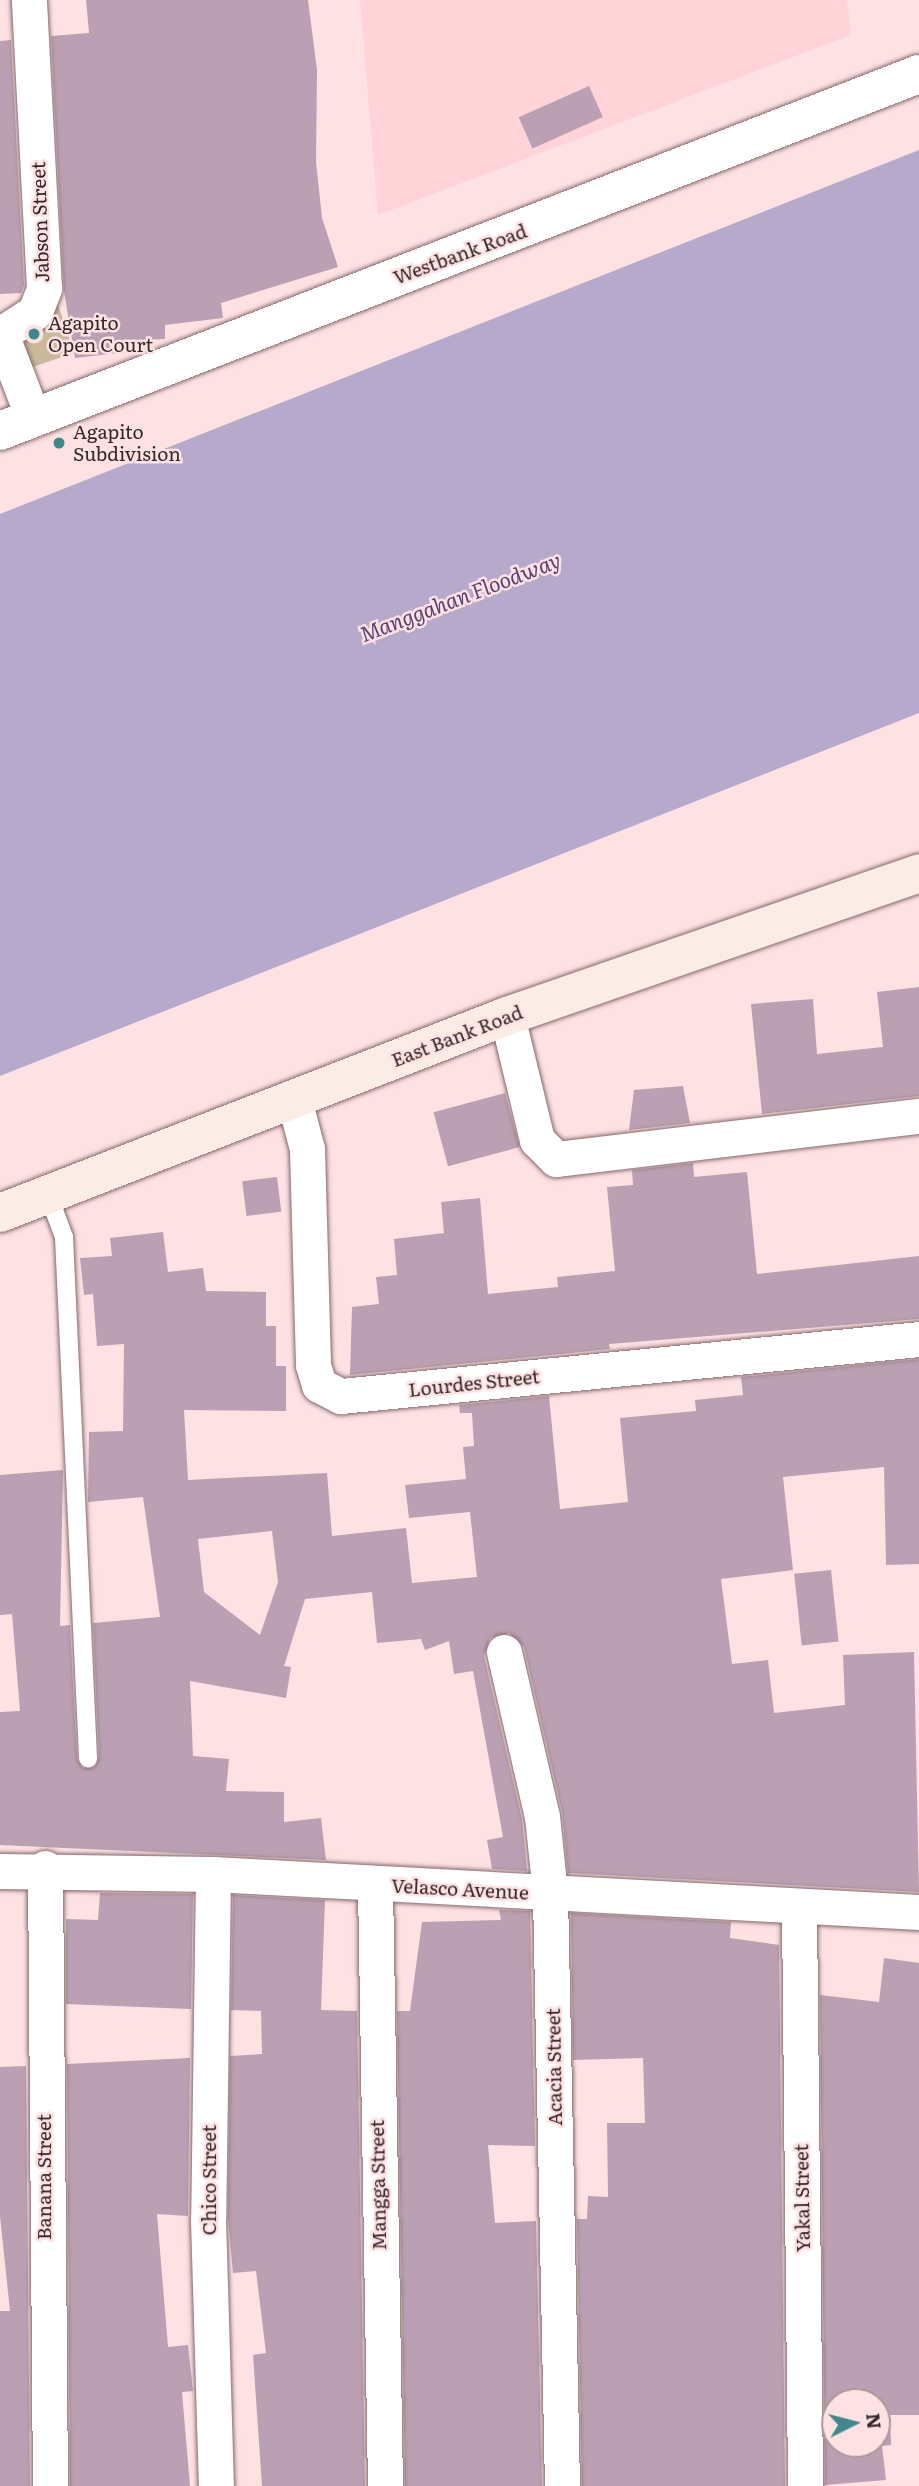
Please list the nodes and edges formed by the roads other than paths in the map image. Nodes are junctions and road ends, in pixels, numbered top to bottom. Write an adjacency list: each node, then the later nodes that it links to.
1 (30, 0): 3 (street, Jabson Street)
2 (919, 74): 4 (street, Westbank Road)
3 (1, 334): 4 (street, Jabson Street)
4 (16, 425)
5 (919, 873): 6 (main road, East Bank Road)
6 (508, 1016): 7 (main road, East Bank Road); 8 (street)
7 (294, 1099): 9 (main road, East Bank Road); 11 (street, Lourdes Street)
8 (919, 1116)
9 (48, 1194): 10 (main road, East Bank Road); 13 (lane)
10 (0, 1213)
11 (919, 1339)
12 (504, 1652): 18 (street, Acacia Street)
13 (88, 1758)
14 (45, 1868): 15 (street, Velasco Avenue); 16 (street, Velasco Avenue); 21 (street, Banana Street)
15 (0, 1871)
16 (213, 1874): 17 (street, Velasco Avenue); 22 (street, Chico Street)
17 (375, 1884): 18 (street, Velasco Avenue); 23 (street, Mangga Street)
18 (550, 1894): 19 (street, Velasco Avenue); 24 (street, Acacia Street)
19 (799, 1910): 20 (street, Velasco Avenue); 25 (street, Yakal Street)
20 (919, 1912)
21 (50, 2486)
22 (216, 2486)
23 (385, 2486)
24 (562, 2486)
25 (805, 2486)

